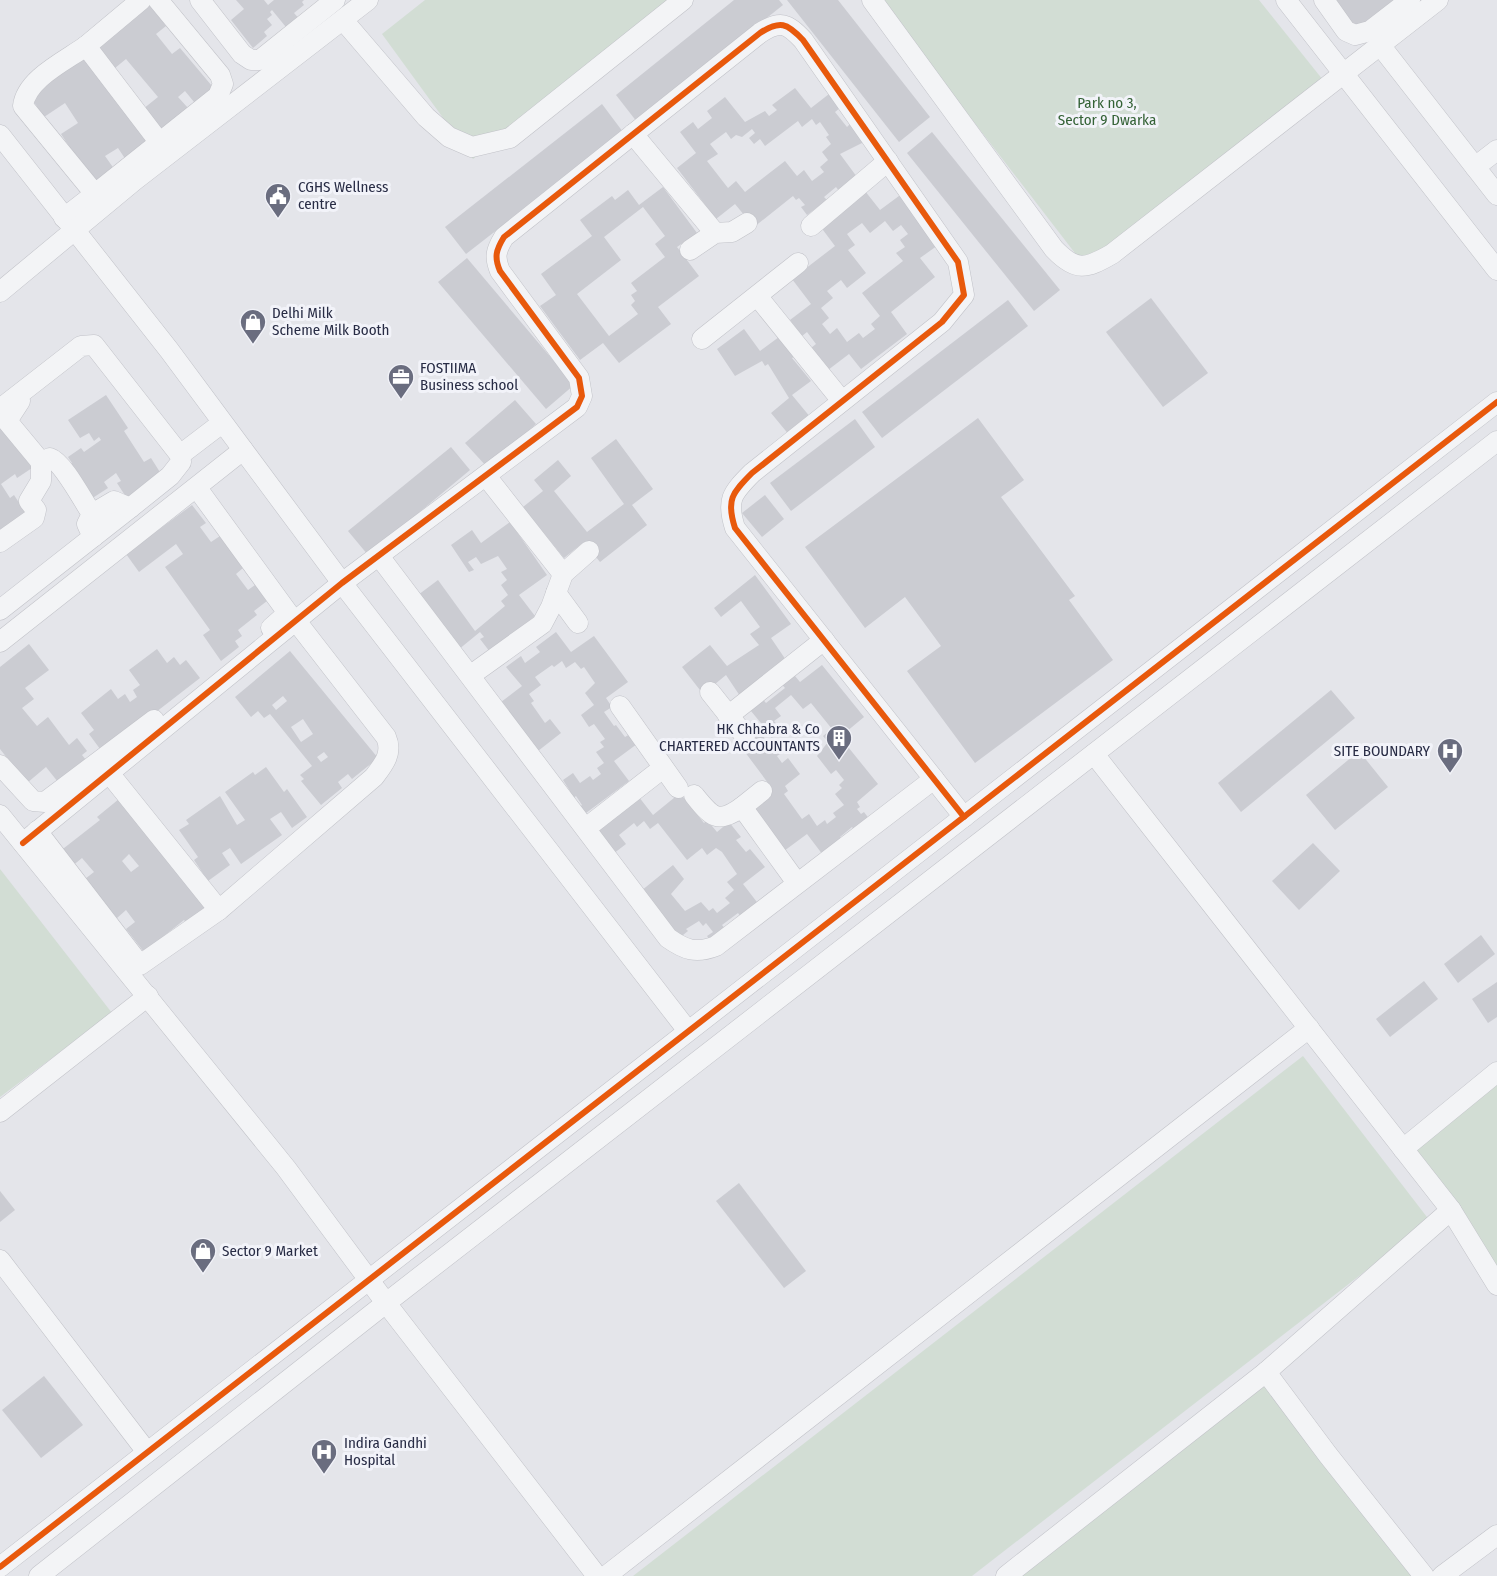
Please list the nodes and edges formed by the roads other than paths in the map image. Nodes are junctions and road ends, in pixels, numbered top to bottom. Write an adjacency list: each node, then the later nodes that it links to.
1 (141, 0): 14 (street)
2 (158, 0): 18 (street)
3 (200, 0): 4 (street)
4 (335, 0)
5 (368, 0): 12 (street)
6 (683, 0): 12 (street)
7 (872, 0): 15 (street)
8 (1286, 0): 15 (street)
9 (1324, 0): 10 (street)
10 (1410, 0)
11 (1438, 0): 13 (street)
12 (343, 20): 25 (street)
13 (1380, 45): 15 (street); 21 (street)
14 (86, 46): 18 (street); 22 (street)
15 (1342, 73): 30 (street)
16 (633, 134): 20 (street); 27 (street); 43 (street)
17 (1, 138): 25 (street)
18 (160, 143): 22 (street)
19 (1497, 150): 21 (street)
20 (888, 161): 26 (street); 35 (street)
21 (1485, 171): 23 (street)
22 (95, 194): 25 (street)
23 (1497, 195)
24 (747, 223): 27 (street)
25 (69, 224): 31 (street); 38 (street)
26 (811, 226)
27 (714, 233): 28 (street)
28 (690, 250)
29 (798, 263): 32 (street)
30 (1497, 270)
31 (0, 292)
32 (758, 297): 33 (street); 35 (street)
33 (702, 339)
34 (17, 396): 37 (street); 41 (street); 42 (street)
35 (842, 401): 57 (street)
36 (1497, 402): 72 (street)
37 (0, 409)
38 (222, 423): 40 (street); 41 (street)
39 (1497, 441): 64 (street)
40 (243, 450): 44 (street); 52 (street)
41 (180, 455): 45 (street)
42 (41, 462): 46 (street); 48 (street)
43 (486, 476): 50 (street); 51 (street)
44 (196, 488): 58 (street); 65 (street)
45 (130, 508): 46 (street); 47 (street)
46 (92, 514): 47 (street)
47 (93, 537): 54 (street)
48 (0, 542)
49 (589, 551): 51 (street)
50 (379, 556): 52 (street); 59 (street)
51 (563, 574): 53 (street)
52 (342, 583): 55 (street); 79 (street)
53 (556, 593): 56 (street); 59 (street)
54 (0, 610)
55 (296, 621): 67 (street); 76 (street)
56 (578, 623)
57 (824, 639): 62 (street); 68 (street)
58 (0, 642)
59 (471, 675): 73 (street)
60 (710, 692): 62 (street)
61 (620, 706): 66 (street)
62 (728, 716): 63 (street)
63 (745, 736)
64 (1094, 754): 78 (street); 87 (street)
65 (0, 765)
66 (663, 768): 70 (street); 73 (street)
67 (109, 773): 74 (street); 76 (street)
68 (934, 778): 72 (street); 75 (street)
69 (762, 791): 70 (street)
70 (742, 807): 75 (street)
71 (0, 815): 74 (street)
72 (964, 816): 79 (street)
73 (586, 828): 75 (street)
74 (30, 837): 76 (street); 77 (street)
75 (797, 883)
76 (219, 910)
77 (148, 996): 81 (street); 85 (street)
78 (1309, 1028): 82 (street); 94 (street)
79 (688, 1031): 85 (street)
80 (1497, 1072): 82 (street)
81 (0, 1112)
82 (1403, 1149): 83 (street)
83 (1451, 1210): 86 (street); 88 (street)
84 (0, 1260): 89 (street)
85 (368, 1280): 87 (street); 89 (street)
86 (1497, 1285)
87 (386, 1303): 92 (street); 93 (street)
88 (1266, 1372): 95 (street); 96 (street)
89 (147, 1452): 91 (street)
90 (1497, 1534): 97 (street)
91 (0, 1567)
92 (39, 1576)
93 (597, 1576)
94 (606, 1576)
95 (1006, 1576)
96 (1424, 1576)
97 (1442, 1576)

